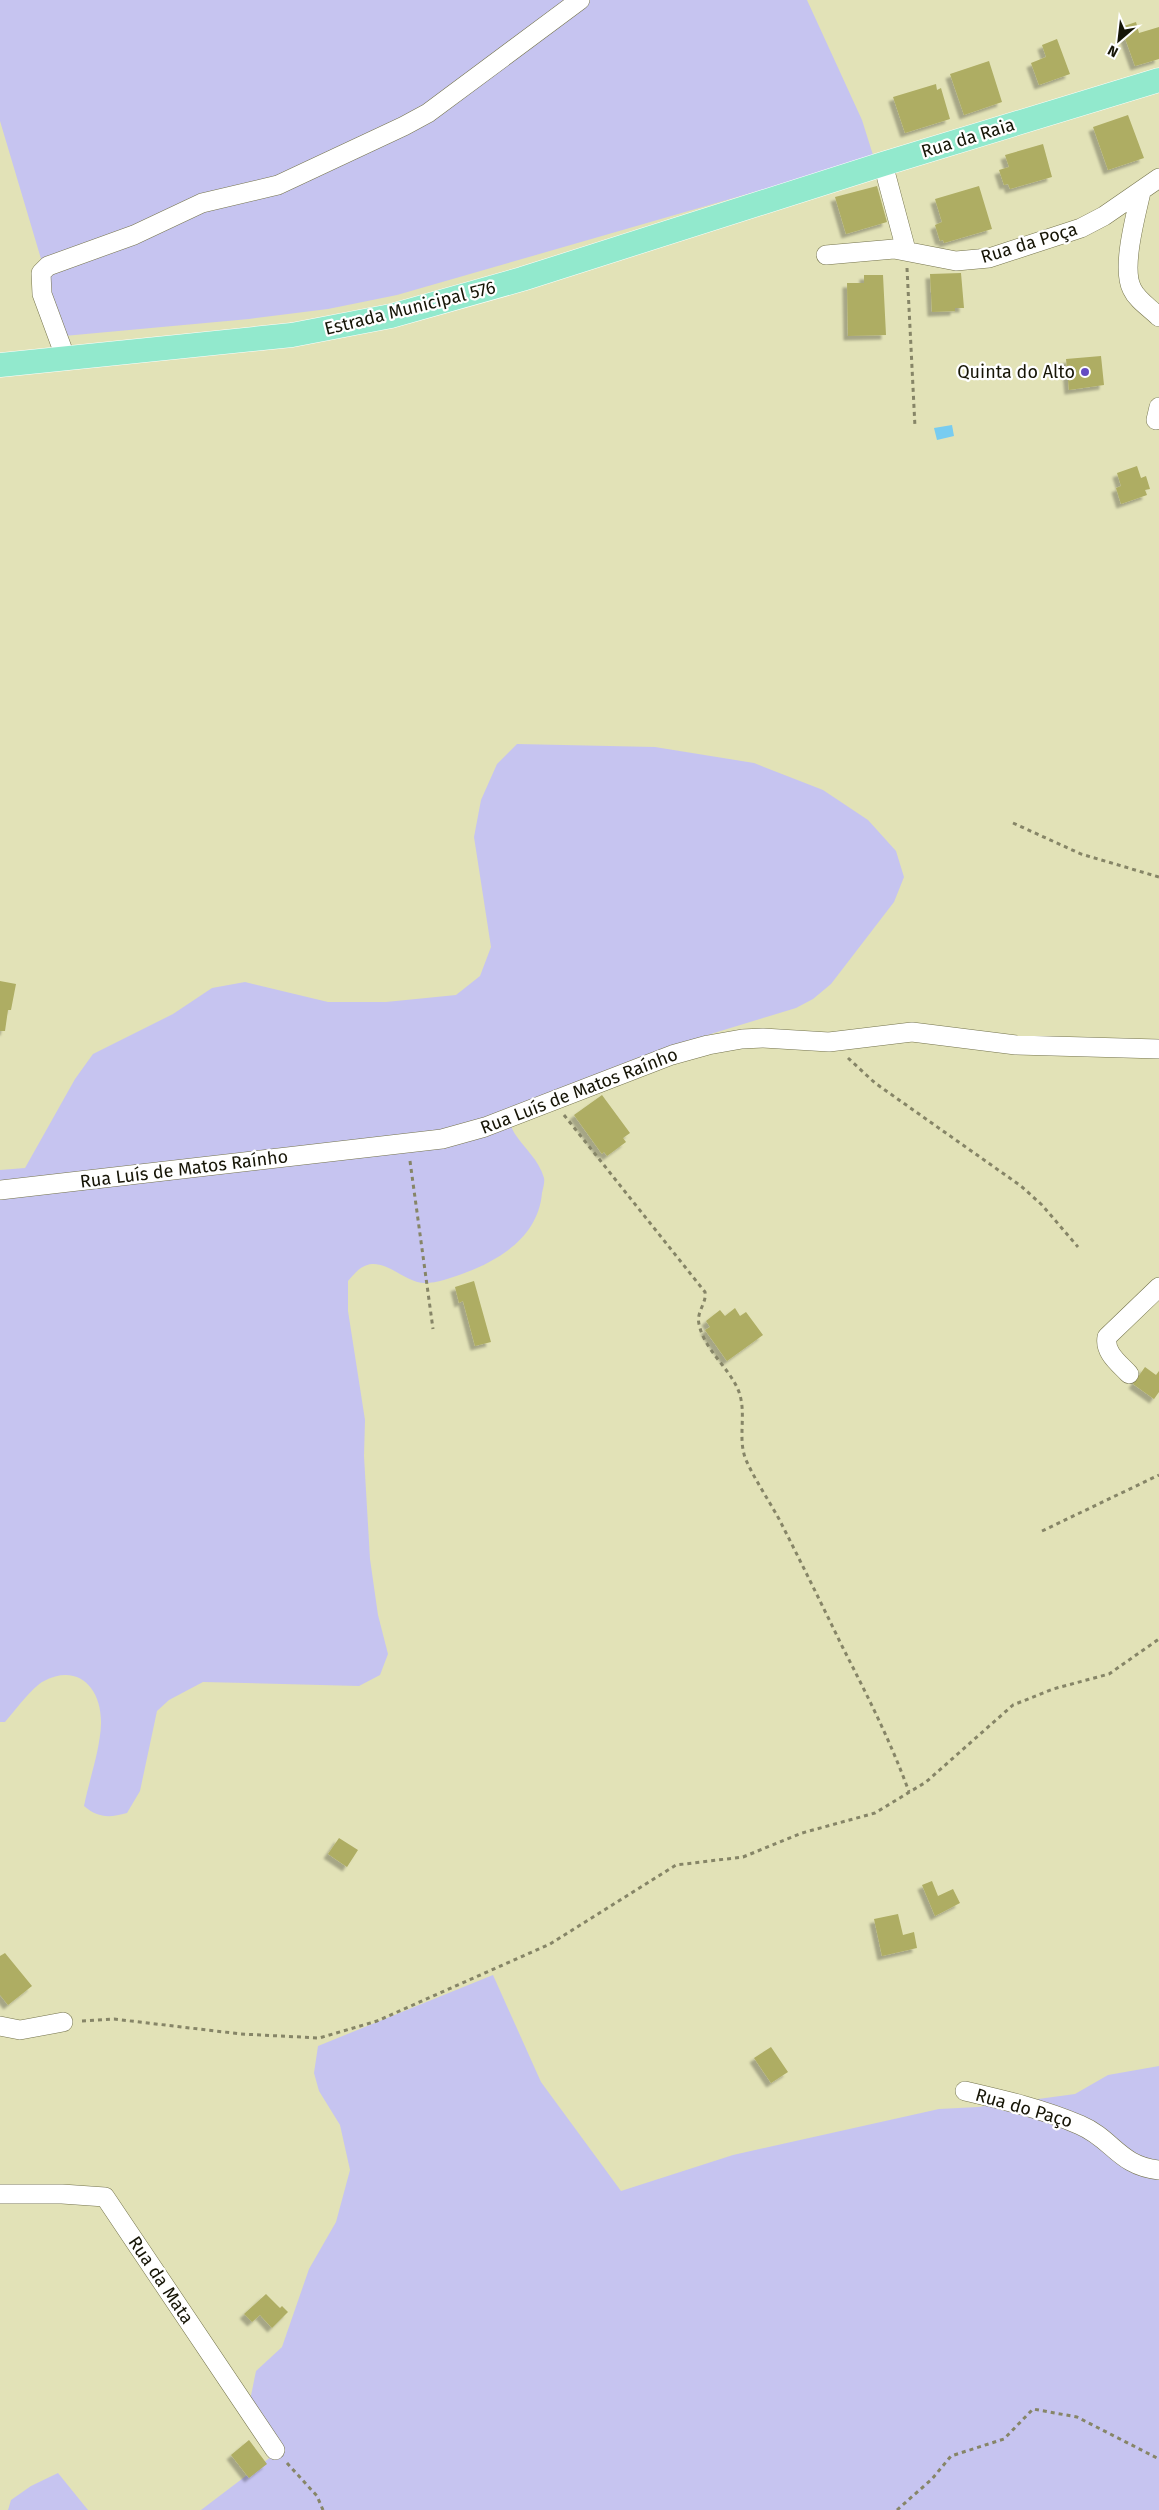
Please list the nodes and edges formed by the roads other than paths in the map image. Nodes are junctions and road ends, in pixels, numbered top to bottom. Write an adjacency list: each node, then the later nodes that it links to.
1 (580, 0): 10 (street)
2 (1159, 80): 3 (main road, Rua da Raia)
3 (883, 164): 6 (main road, Rua da Raia); 7 (street)
4 (1159, 178): 5 (street, Rua da Poça)
5 (1141, 192): 7 (street, Rua da Poça); 9 (street)
6 (778, 198): 10 (main road, Estrada Municipal 576)
7 (906, 250): 8 (street, Rua da Poça)
8 (826, 255)
9 (1159, 317)
10 (66, 358): 11 (main road, Estrada Municipal 576)
11 (0, 365)
12 (1159, 1049): 13 (street, Rua Luís de Matos Raínho)
13 (0, 1190)
14 (1159, 1287): 15 (street)
15 (1129, 1374)
16 (63, 2022): 17 (street)
17 (0, 2026)
18 (965, 2091): 19 (street, Rua do Paço)
19 (1159, 2170)
20 (0, 2194): 21 (street, Rua da Mata)
21 (275, 2450)

